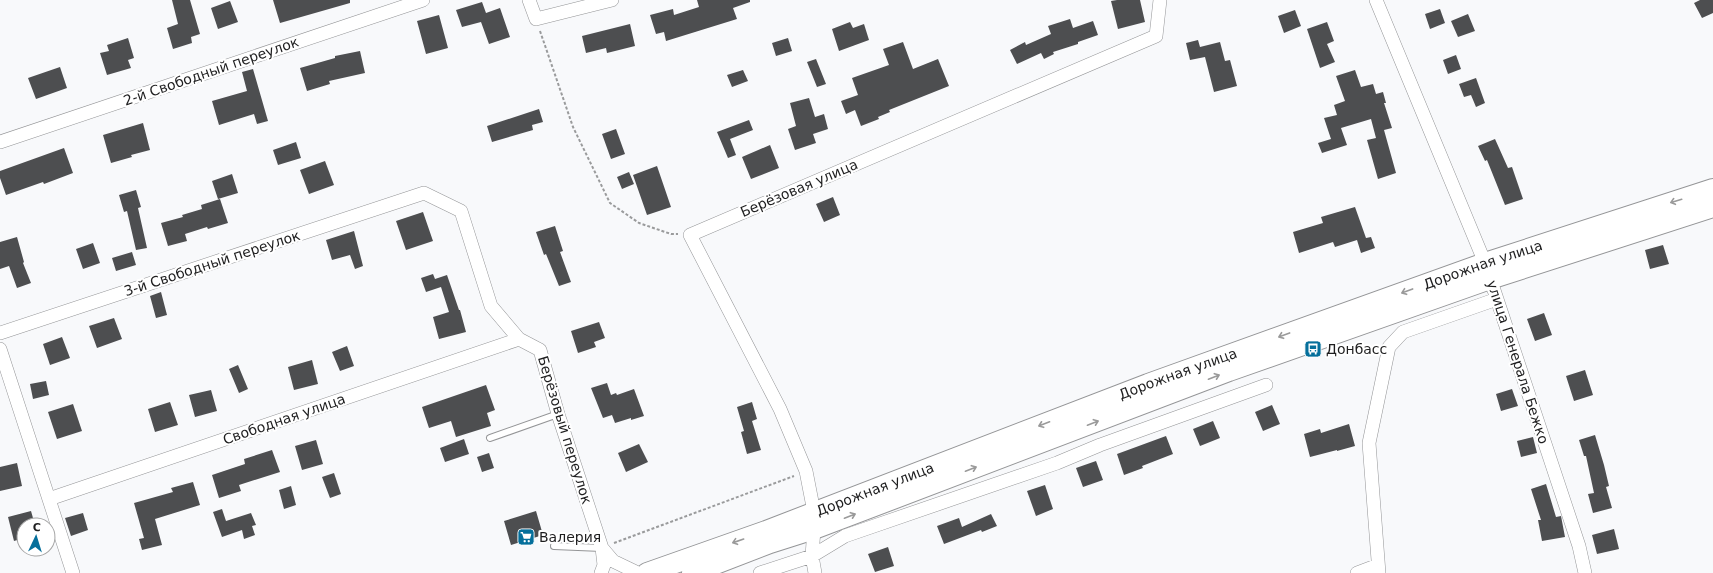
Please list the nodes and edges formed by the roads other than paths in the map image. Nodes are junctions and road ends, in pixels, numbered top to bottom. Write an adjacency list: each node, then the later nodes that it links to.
1 (423, 0): 6 (street, 2-й Свободный переулок)
2 (529, 0): 3 (street)
3 (612, 0)
4 (1160, 0): 19 (street, Берёзовая улица)
5 (1376, 0): 10 (street, улица Генерала Бежко)
6 (0, 142)
7 (1713, 189): 10 (main road, Дорожная улица, one-way to 10)
8 (424, 193): 12 (street, 3-й Свободный переулок); 13 (street, Берёзовый переулок)
9 (1713, 207): 10 (main road, Дорожная улица)
10 (1488, 271): 11 (street, улица Генерала Бежко); 19 (main road, Дорожная улица)
11 (1498, 299): 23 (street); 32 (street, улица Генерала Бежко)
12 (0, 333)
13 (519, 339): 16 (street, Берёзовый переулок); 18 (street, Свободная улица)
14 (0, 349): 18 (street)
15 (1266, 385): 22 (street)
16 (558, 414): 17 (lane); 21 (street, Берёзовый переулок)
17 (490, 438)
18 (49, 499): 24 (street)
19 (814, 521): 22 (street); 27 (main road, Дорожная улица, one-way to 27); 28 (main road, Дорожная улица)
20 (554, 546): 21 (lane)
21 (602, 548): 25 (street, Берёзовый переулок); 26 (street, Берёзовый переулок)
22 (812, 556): 29 (street); 30 (street)
23 (1379, 569): 31 (street)
24 (73, 573)
25 (601, 573)
26 (638, 573)
27 (647, 573)
28 (692, 573)
29 (760, 573)
30 (815, 573)
31 (1357, 573)
32 (1585, 573)

